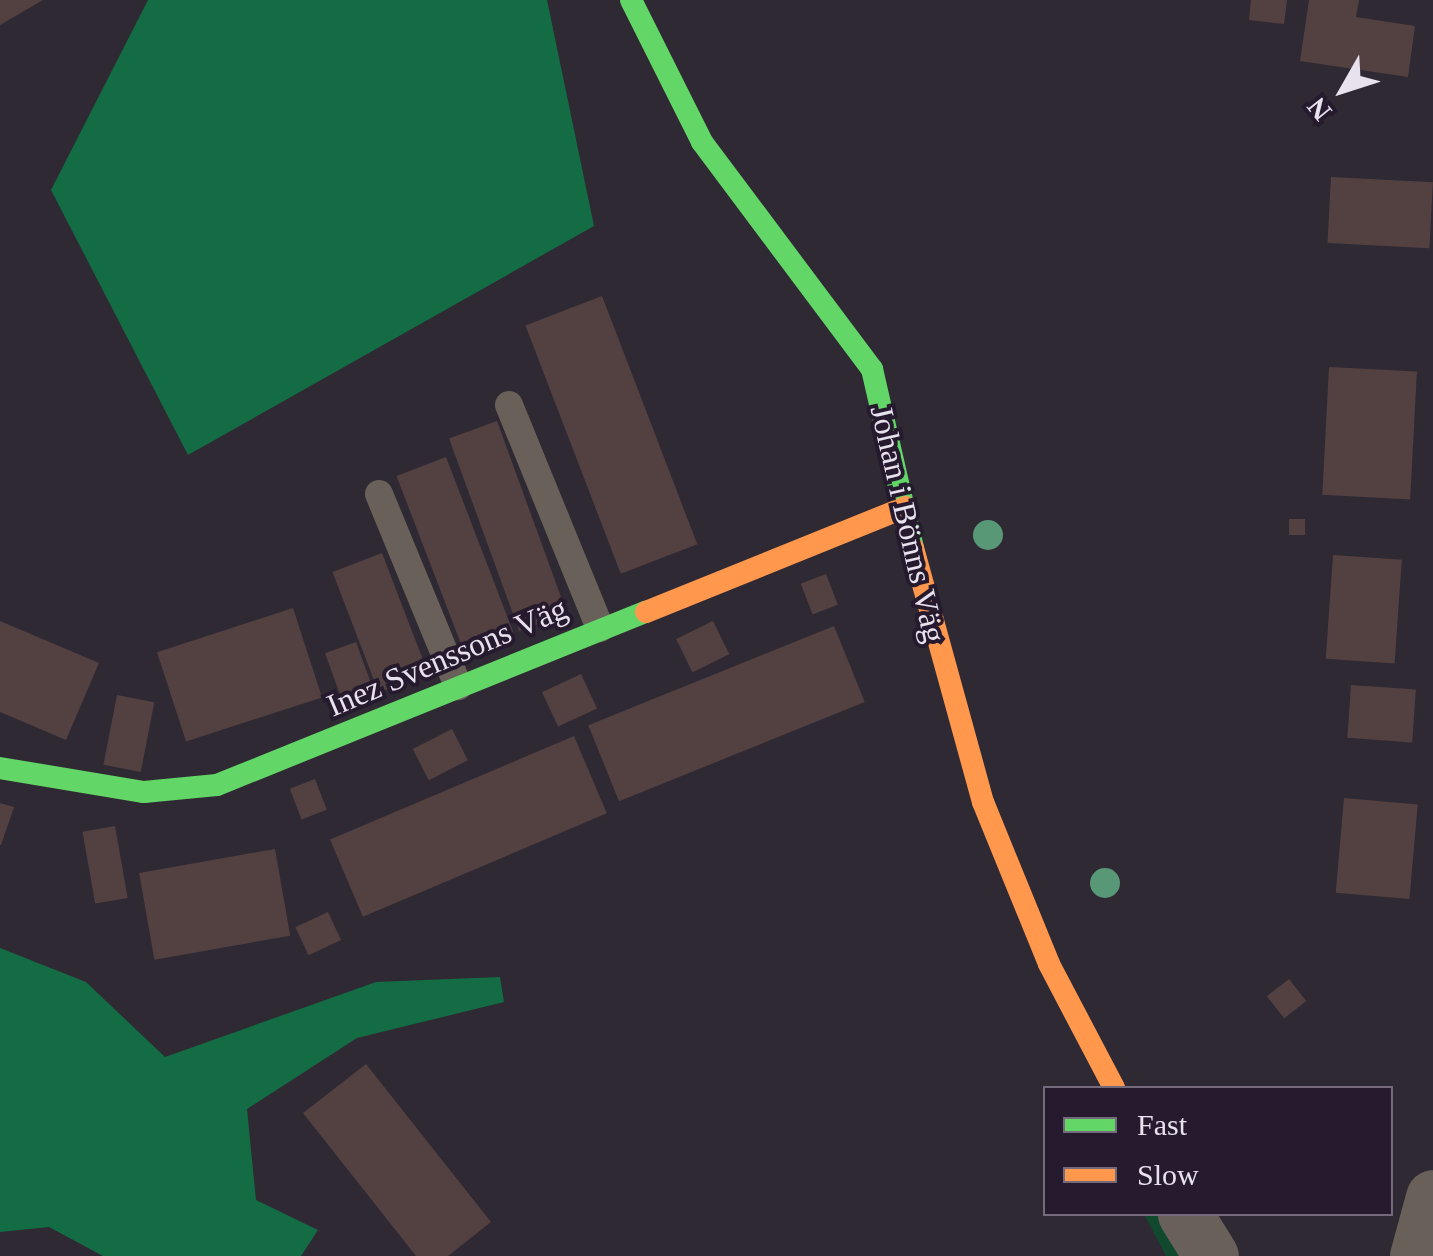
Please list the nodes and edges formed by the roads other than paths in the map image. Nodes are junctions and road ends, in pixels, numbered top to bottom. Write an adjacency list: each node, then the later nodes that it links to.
1 (631, 0): 4 (street, Johan i Bönns Väg)
2 (508, 405): 5 (lane)
3 (379, 494): 6 (lane)
4 (906, 507): 5 (street, Inez Svenssons Väg); 8 (street, Johan i Bönns Väg)
5 (600, 628): 6 (street, Inez Svenssons Väg)
6 (458, 686): 7 (street, Inez Svenssons Väg)
7 (0, 768)
8 (1113, 1086)
9 (1433, 1197): 12 (street)
10 (1186, 1216): 11 (street)
11 (1210, 1256)
12 (1417, 1256)

